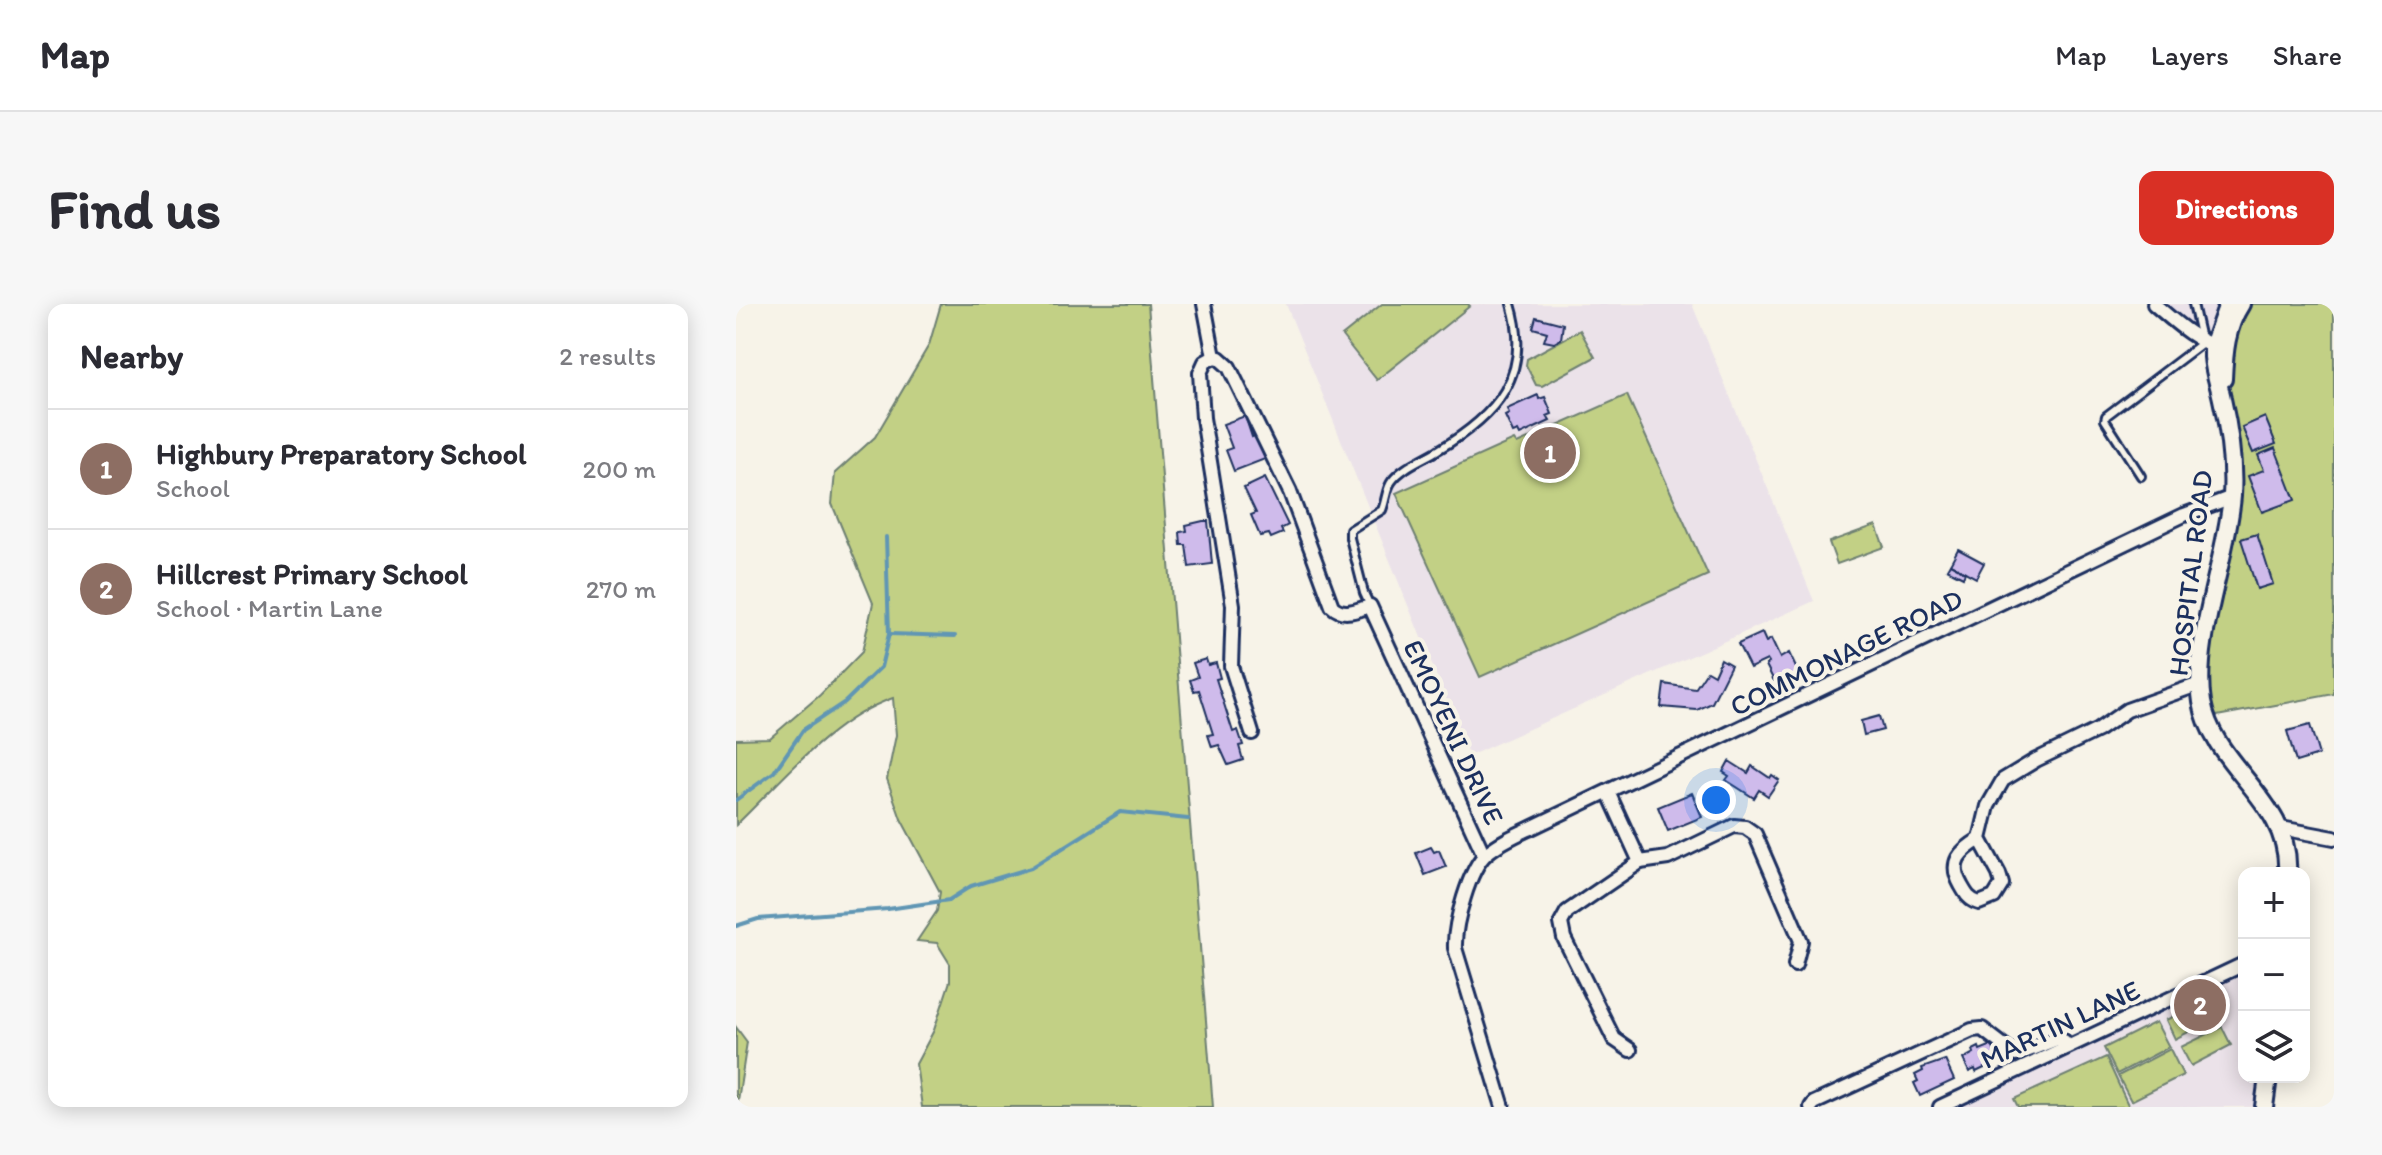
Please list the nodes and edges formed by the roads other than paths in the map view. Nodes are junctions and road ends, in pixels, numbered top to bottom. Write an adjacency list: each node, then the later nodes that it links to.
1 (1204, 304): 8 (street)
2 (1511, 304): 11 (lane)
3 (2154, 304): 7 (street)
4 (2193, 304): 7 (lane)
5 (2228, 304): 7 (street, HOSPITAL ROAD)
6 (2241, 304): 7 (street, HOSPITAL ROAD)
7 (2211, 344): 9 (lane); 10 (street, HOSPITAL ROAD)
8 (1214, 357): 11 (street); 13 (street)
9 (2141, 476)
10 (2232, 497): 12 (street, HOSPITAL ROAD); 14 (street, COMMONAGE ROAD)
11 (1370, 606): 18 (street, EMOYENI DRIVE)
12 (2200, 684): 15 (street, HOSPITAL ROAD); 17 (street)
13 (1252, 733)
14 (1608, 792): 18 (street, COMMONAGE ROAD); 19 (street)
15 (2281, 828): 16 (street); 20 (street, HOSPITAL ROAD)
16 (2334, 838)
17 (1980, 839): 17 (street)
18 (1484, 855): 26 (street, EMOYENI DRIVE)
19 (1640, 862): 21 (street); 24 (street)
20 (2287, 867)
21 (1795, 965)
22 (2238, 967): 23 (street, MARTIN LANE)
23 (2067, 1047): 27 (street); 28 (street, MARTIN LANE)
24 (1630, 1050)
25 (2267, 1083): 29 (street)
26 (1503, 1107)
27 (1811, 1107)
28 (1940, 1107)
29 (2264, 1107)

